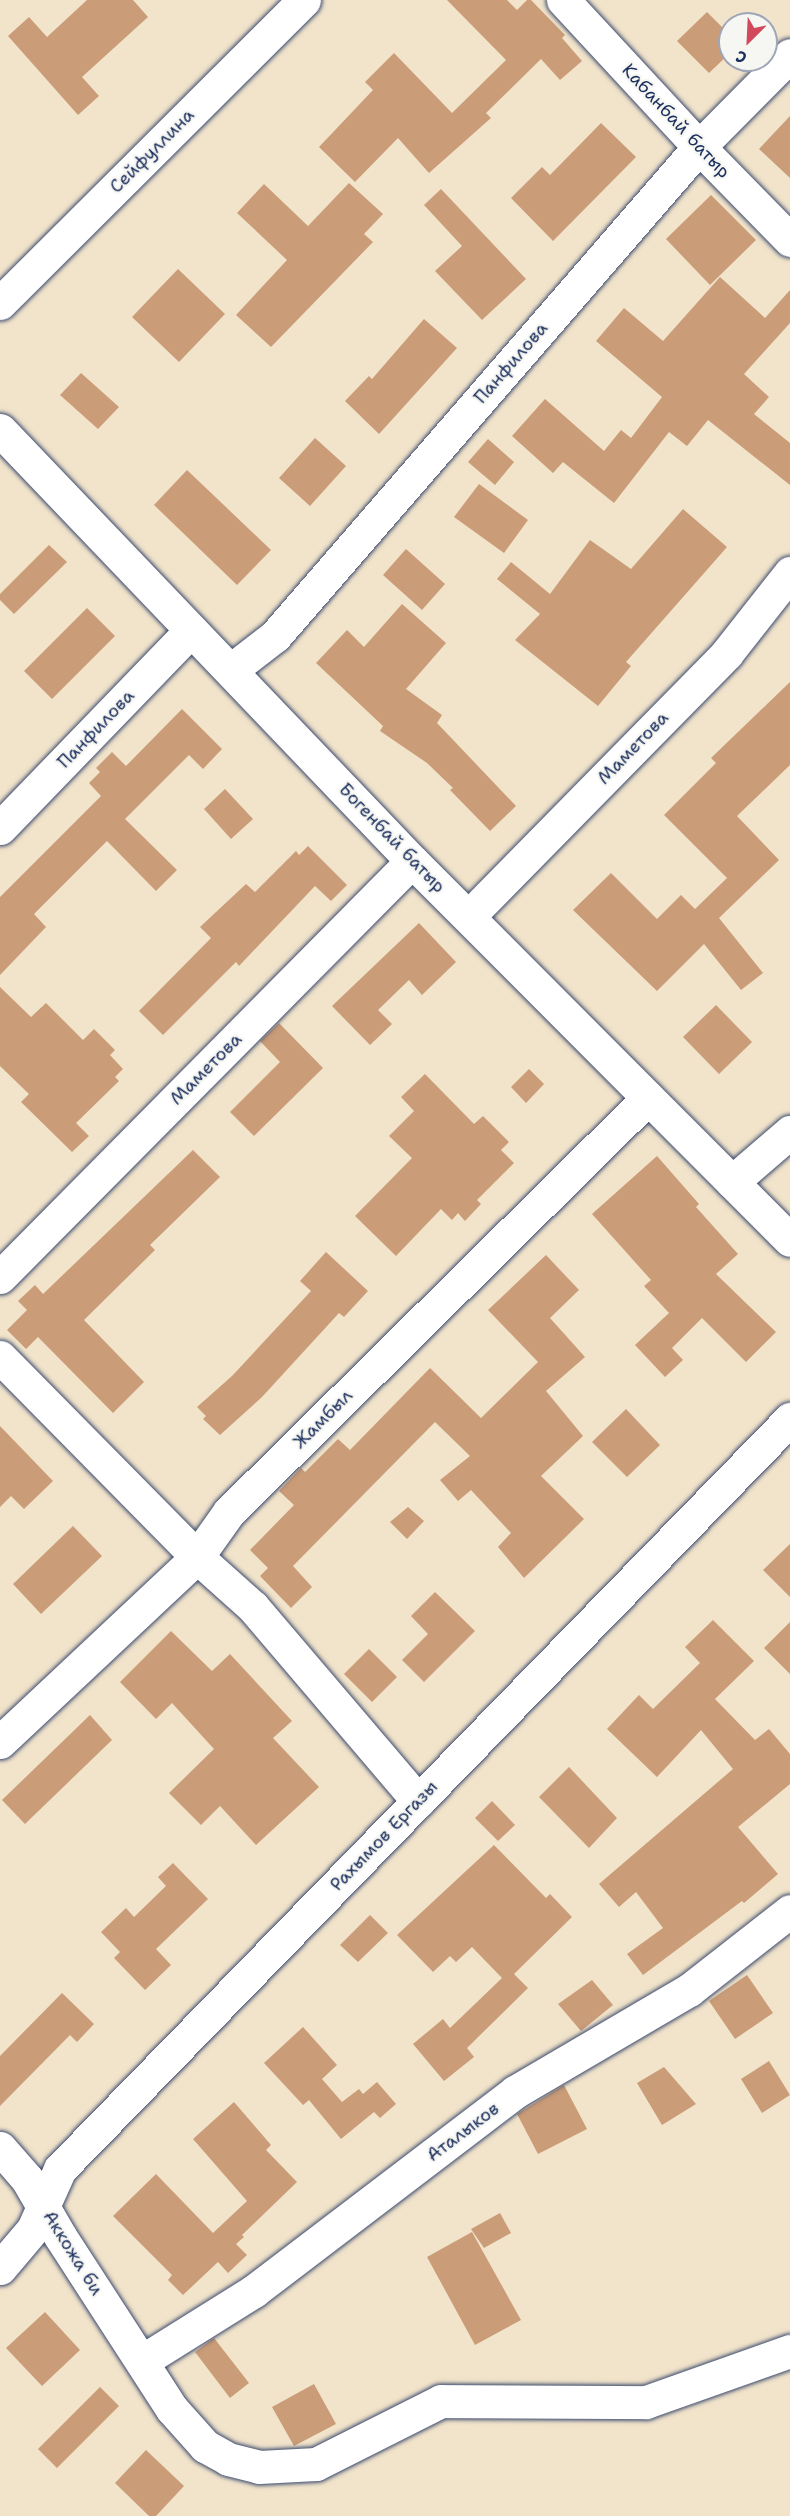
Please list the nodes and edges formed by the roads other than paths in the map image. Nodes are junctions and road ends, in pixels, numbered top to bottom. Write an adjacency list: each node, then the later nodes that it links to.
1 (304, 0): 6 (street, Сейфуллина)
2 (563, 0): 4 (street, Кабанбай батыр)
3 (790, 55): 4 (street, Панфилова)
4 (699, 147): 5 (street, Кабанбай батыр); 10 (street, Панфилова)
5 (790, 240)
6 (0, 303)
7 (0, 430): 9 (street, Богенбай батыр)
8 (790, 573): 13 (street, Маметова)
9 (191, 630): 10 (street, Богенбай батыр); 11 (street, Панфилова)
10 (231, 670): 12 (street, Богенбай батыр)
11 (0, 828)
12 (412, 861): 13 (street, Богенбай батыр); 18 (street, Маметова)
13 (469, 916): 14 (street, Богенбай батыр)
14 (648, 1098): 16 (street, Богенбай батыр); 21 (street, Жамбыл)
15 (790, 1132): 16 (street)
16 (732, 1182): 17 (street, Богенбай батыр)
17 (790, 1240)
18 (0, 1277)
19 (0, 1357): 21 (street)
20 (790, 1419): 23 (street, Рахымов Ергазы)
21 (197, 1557): 22 (street, Жамбыл); 23 (street)
22 (0, 1742)
23 (418, 1801): 26 (street, Рахымов Ергазы)
24 (790, 1911): 29 (street, Аталыков)
25 (0, 2148): 26 (street, Аккожа би)
26 (43, 2206): 27 (street, Рахымов Ергазы); 29 (street, Аккожа би)
27 (0, 2268)
28 (790, 2351): 29 (street, Аккожа би)
29 (142, 2361)

